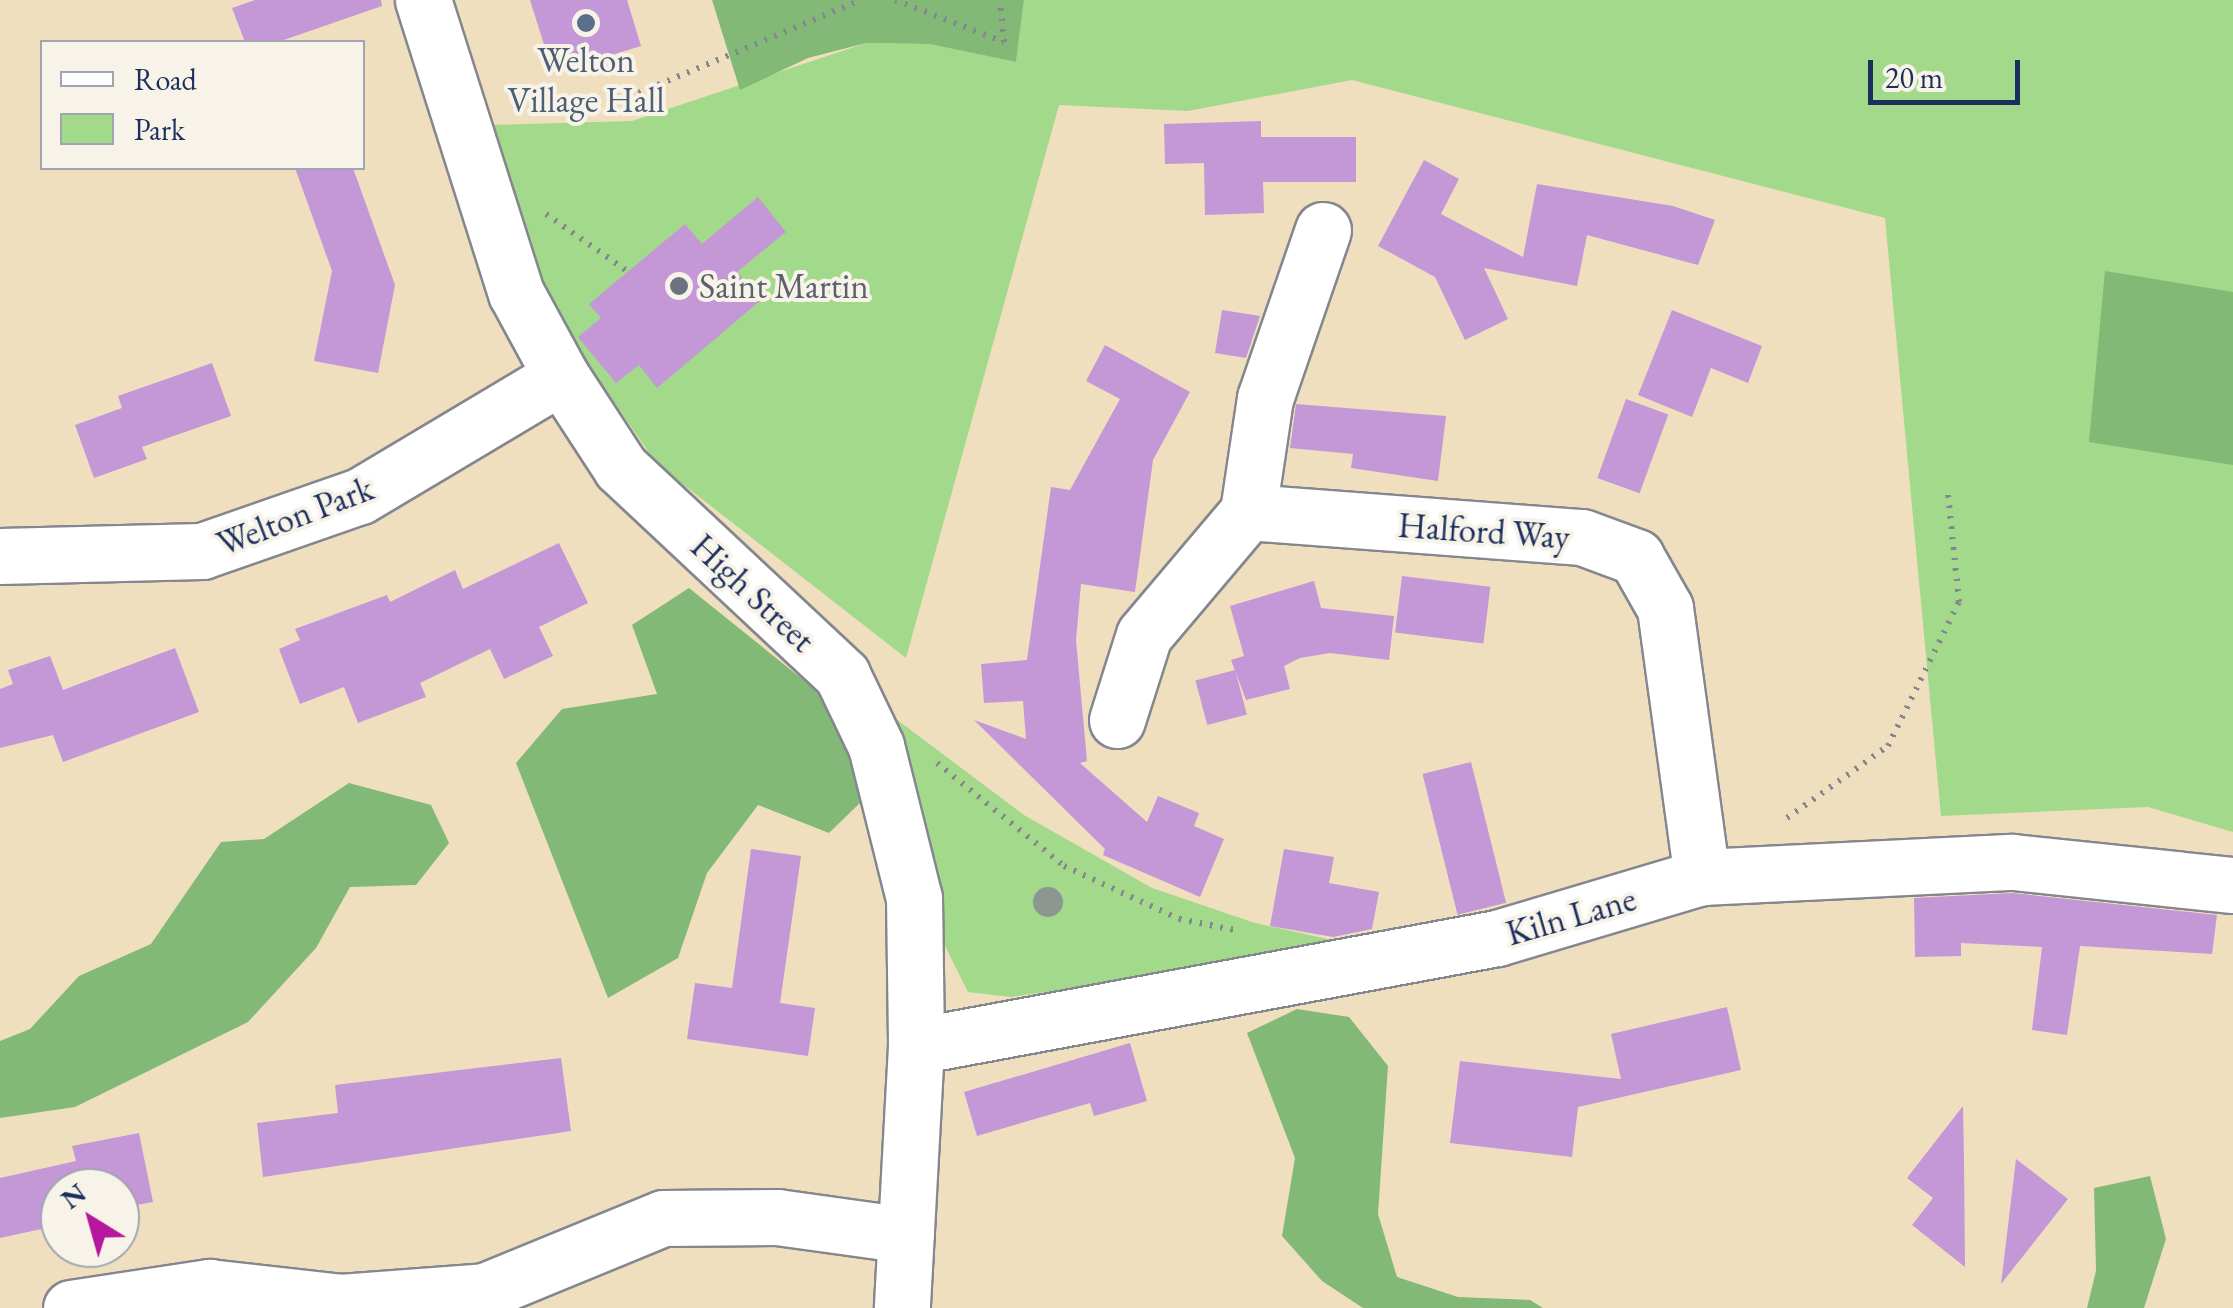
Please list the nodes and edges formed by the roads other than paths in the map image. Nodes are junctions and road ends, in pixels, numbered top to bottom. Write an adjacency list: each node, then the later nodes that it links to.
1 (424, 0): 3 (street, High Street)
2 (1323, 230): 4 (street)
3 (560, 376): 5 (street, Welton Park); 9 (street, High Street)
4 (1274, 514): 6 (street); 7 (street, Halford Way)
5 (0, 556)
6 (1117, 720)
7 (1702, 878): 8 (street, Kiln Lane); 9 (street, Kiln Lane)
8 (2233, 886)
9 (916, 1046): 10 (street, High Street)
10 (906, 1236): 11 (street); 12 (street, High Street)
11 (71, 1308)
12 (902, 1308)

